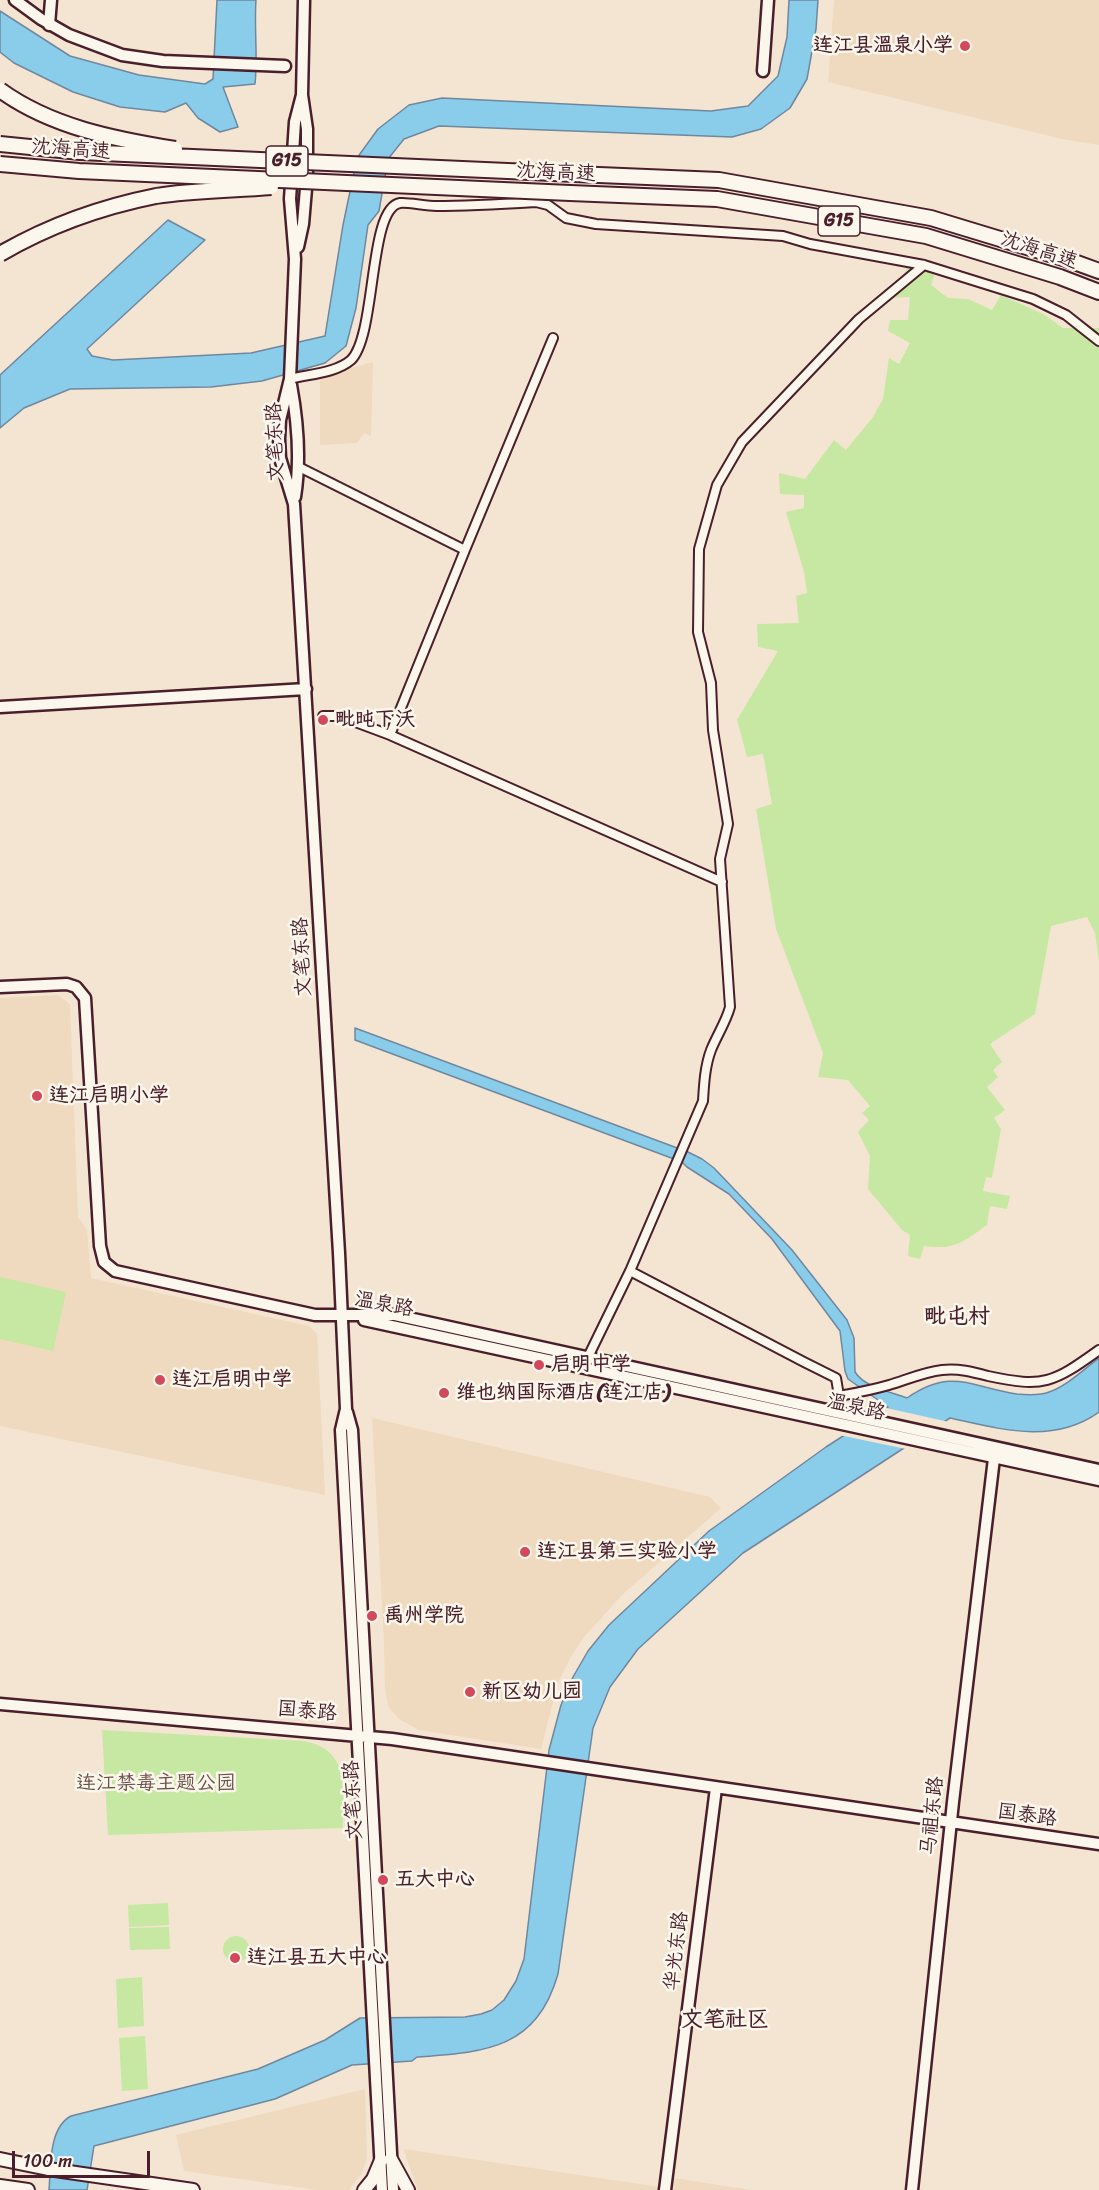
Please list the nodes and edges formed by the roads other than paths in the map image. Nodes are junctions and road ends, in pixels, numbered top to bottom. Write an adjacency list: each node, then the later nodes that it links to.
1 (15, 0): 5 (main road)
2 (51, 0): 5 (main road)
3 (304, 0): 9 (main road, 文笔东路)
4 (768, 0): 7 (main road)
5 (49, 25): 6 (main road)
6 (285, 66)
7 (763, 71)
8 (0, 90): 11 (highway, bridge)
9 (302, 95): 15 (main road, 文笔东路); 15 (main road, 文笔东路)
10 (0, 144): 11 (highway, 沈海高速 / G15, bridge)
11 (320, 163): 17 (highway, 沈海高速 / G15, bridge)
12 (0, 164): 13 (highway, 沈海高速 / G15, bridge)
13 (330, 183): 14 (highway, bridge); 18 (highway, 沈海高速 / G15, bridge)
14 (0, 254)
15 (296, 259): 21 (main road, 文笔东路)
16 (924, 265): 20 (street); 21 (street); 29 (street)
17 (1099, 271)
18 (1099, 292)
19 (553, 338): 24 (street)
20 (1099, 341)
21 (290, 379): 22 (main road, 文笔东路); 23 (main road, 文笔东路)
22 (299, 467): 23 (main road, 文笔东路); 24 (street)
23 (294, 504): 25 (main road, 文笔东路)
24 (465, 550): 28 (street)
25 (306, 689): 26 (main road); 32 (main road, 文笔东路)
26 (0, 707)
27 (323, 716): 28 (street)
28 (390, 735): 29 (street)
29 (722, 882): 31 (street)
30 (0, 987): 32 (main road)
31 (630, 1271): 34 (street); 35 (street)
32 (342, 1316): 34 (main road, 温泉路); 36 (main road, 文笔东路); 38 (main road, 温泉路)
33 (1099, 1350): 35 (street)
34 (588, 1357): 37 (main road, 温泉路)
35 (839, 1396): 37 (street)
36 (346, 1409): 43 (main road, 文笔东路); 44 (main road, 文笔东路)
37 (835, 1411): 38 (main road, 温泉路)
38 (933, 1438): 39 (main road, 温泉路)
39 (994, 1452): 40 (main road, 温泉路); 41 (main road, 温泉路); 46 (main road, 马祖东路)
40 (1099, 1470)
41 (1099, 1480)
42 (0, 1704): 43 (main road, 国泰路)
43 (357, 1735): 44 (main road, 国泰路); 48 (main road, 文笔东路)
44 (369, 1736): 45 (main road, 国泰路); 48 (main road, 文笔东路)
45 (716, 1788): 46 (main road, 国泰路); 58 (main road, 华光东路)
46 (951, 1822): 47 (main road, 国泰路); 59 (main road, 马祖东路)
47 (1099, 1844)
48 (378, 2016): 50 (main road, 文笔东路)
49 (0, 2159): 53 (main road)
50 (386, 2160): 54 (main road); 55 (main road, 文笔东路); 56 (main road, 文笔东路); 57 (main road)
51 (0, 2186): 52 (main road)
52 (28, 2190)
53 (193, 2190)
54 (364, 2190)
55 (382, 2190)
56 (393, 2190)
57 (408, 2190)
58 (665, 2190)
59 (912, 2190)

